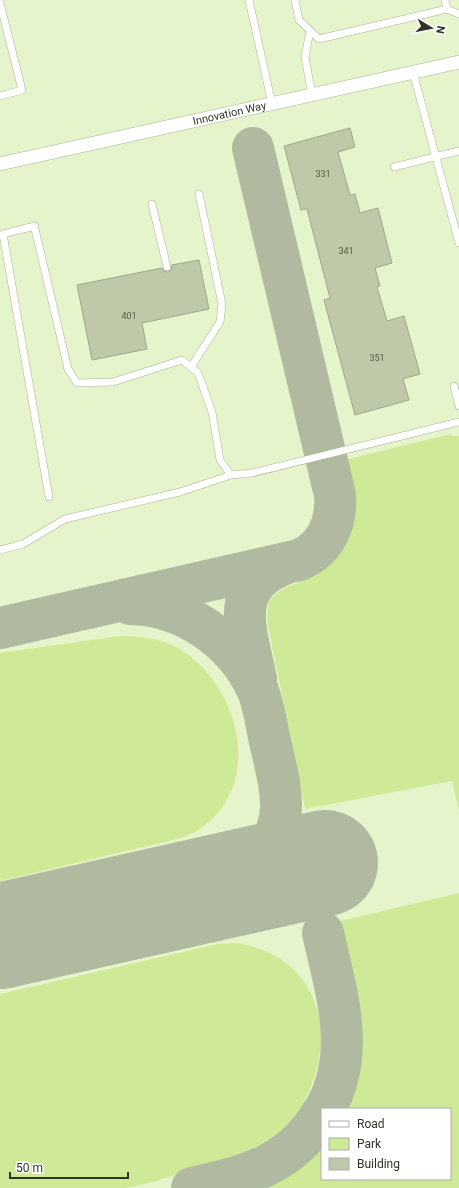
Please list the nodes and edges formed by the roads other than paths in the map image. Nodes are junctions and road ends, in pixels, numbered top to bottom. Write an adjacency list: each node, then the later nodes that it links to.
1 (249, 0): 12 (lane)
2 (295, 0): 7 (lane)
3 (445, 0): 5 (lane)
4 (0, 3): 11 (lane)
5 (447, 9): 6 (lane); 7 (lane)
6 (459, 14)
7 (310, 31): 10 (lane)
8 (459, 62): 9 (street, Innovation Way)
9 (413, 72): 10 (street, Innovation Way); 14 (lane)
10 (312, 95): 12 (street, Innovation Way)
11 (0, 96)
12 (272, 104): 15 (street, Innovation Way)
13 (459, 151): 14 (lane)
14 (435, 157): 16 (lane); 19 (lane)
15 (0, 164)
16 (394, 167)
17 (199, 194): 21 (lane)
18 (152, 204): 20 (lane)
19 (459, 243)
20 (167, 267)
21 (191, 367): 25 (lane); 26 (lane)
22 (454, 386): 23 (lane)
23 (459, 406)
24 (459, 422): 25 (lane)
25 (232, 474): 27 (lane)
26 (49, 497)
27 (0, 550)

